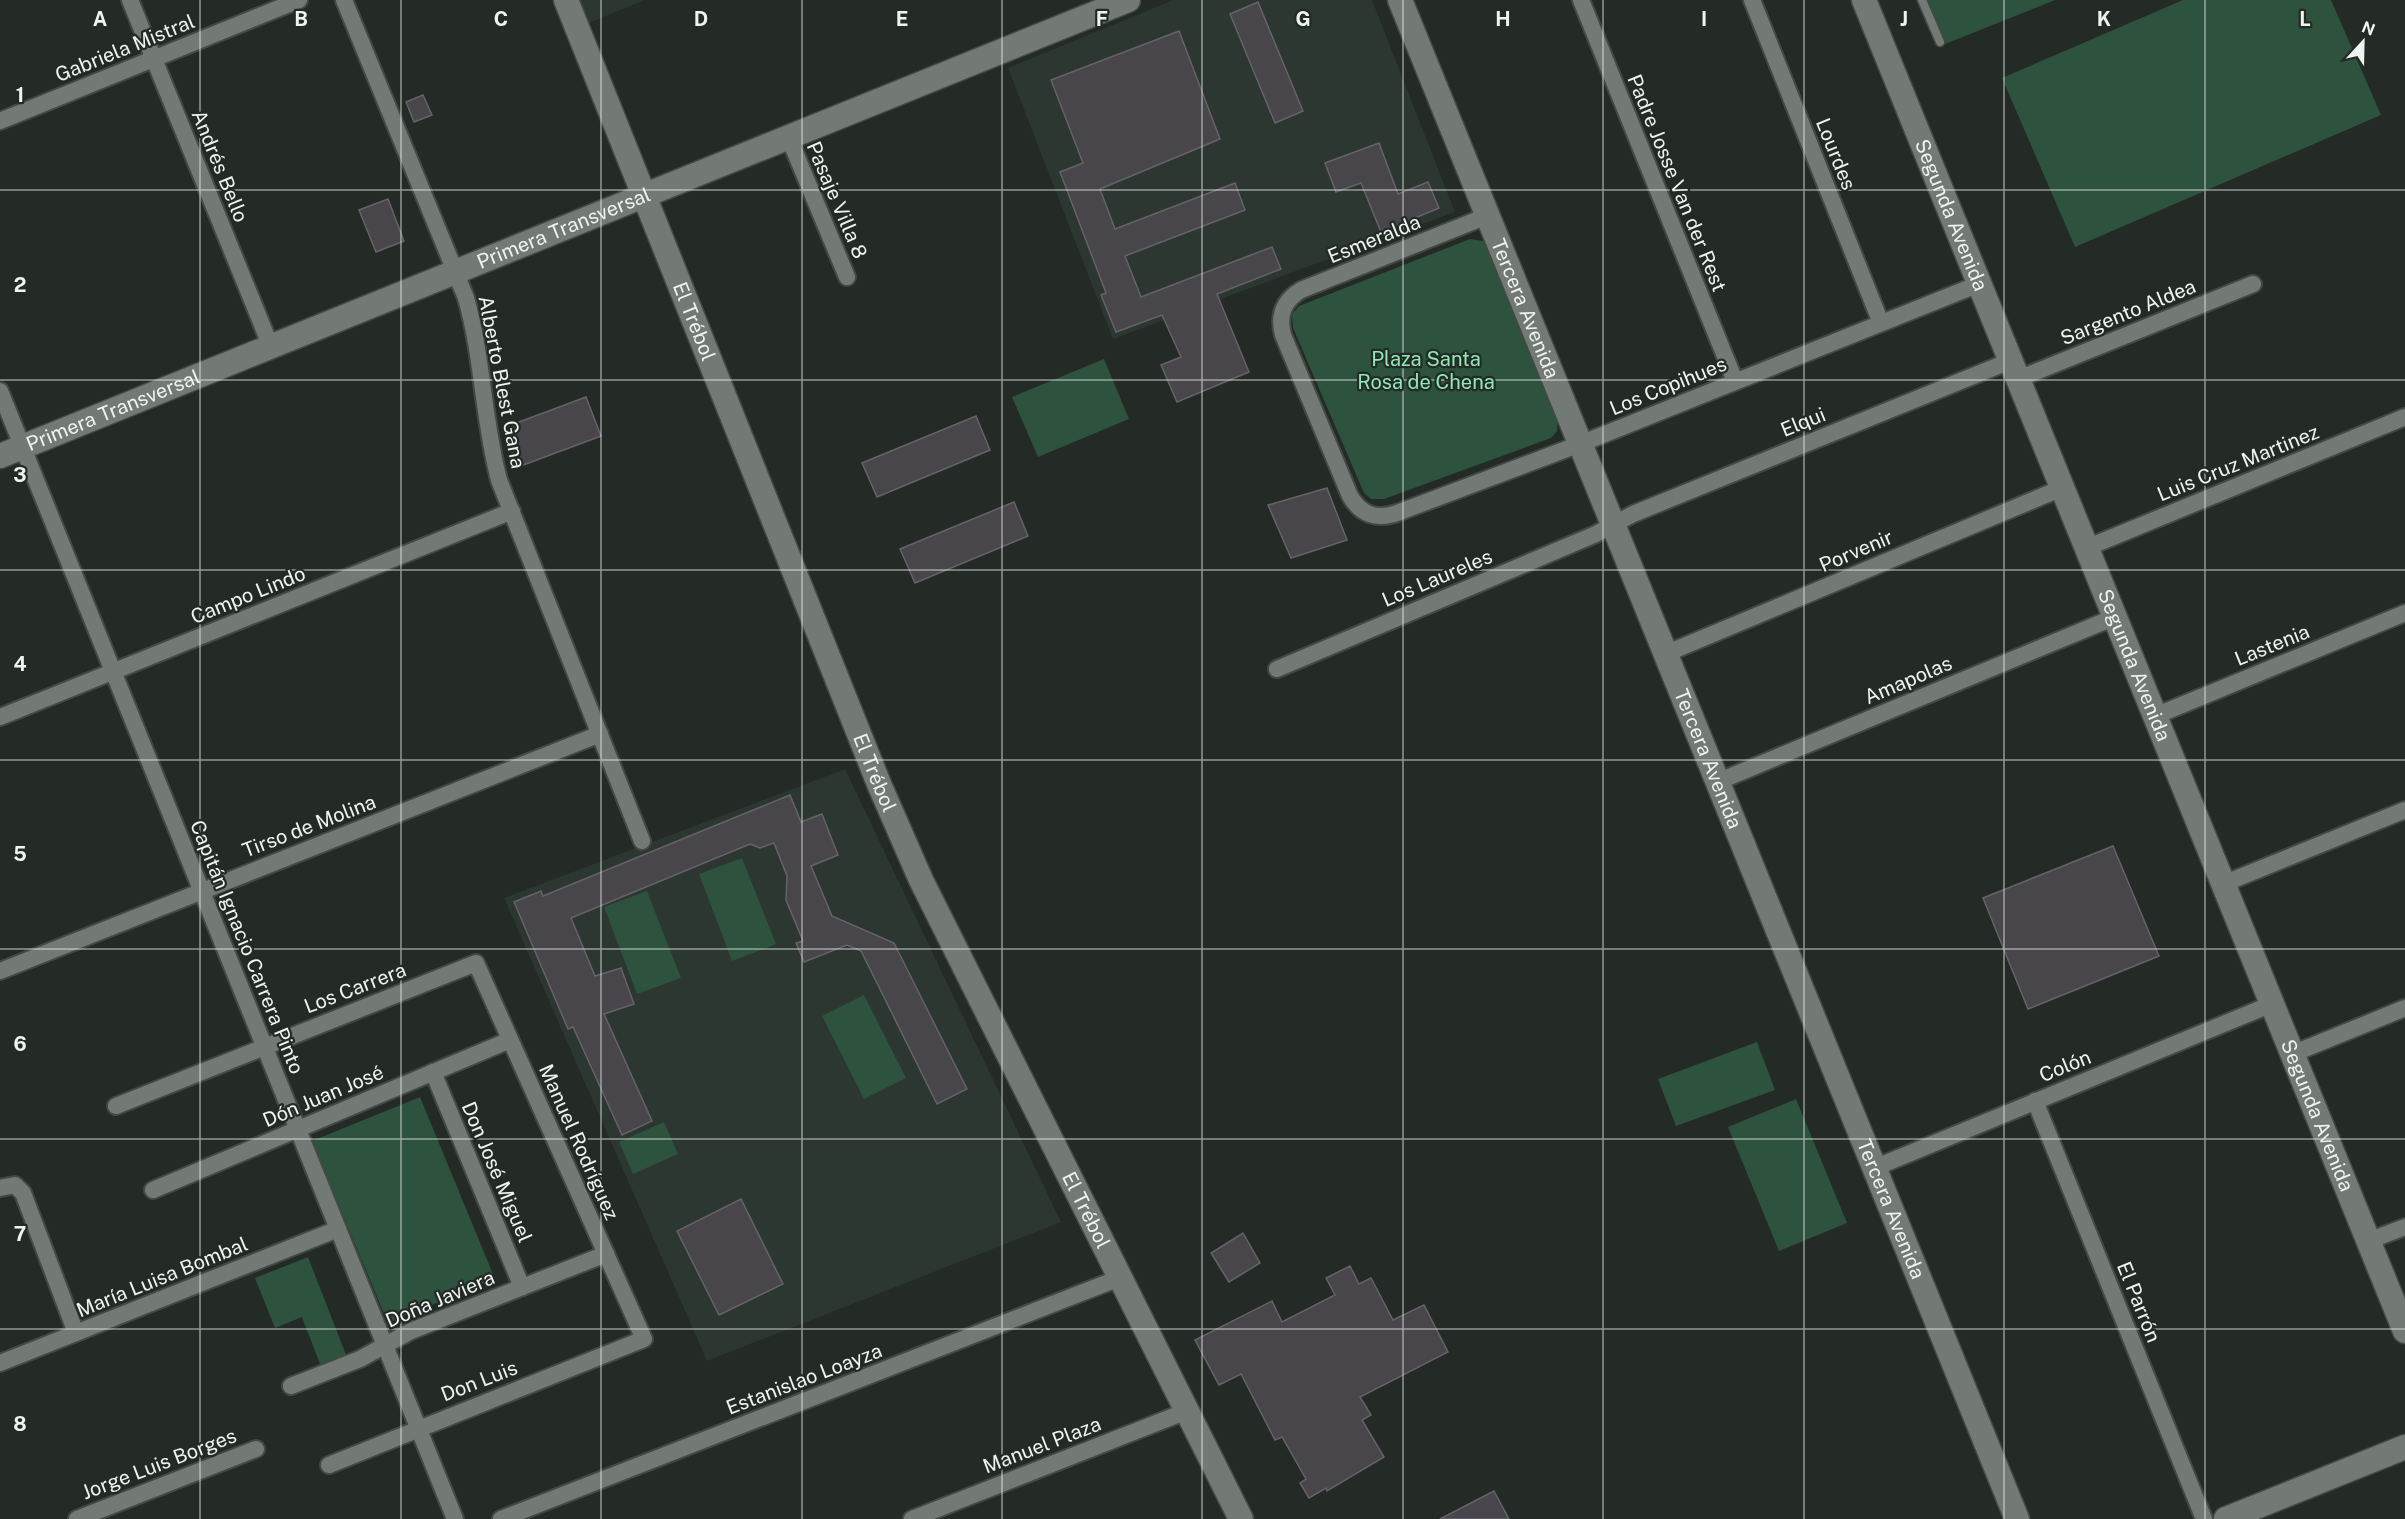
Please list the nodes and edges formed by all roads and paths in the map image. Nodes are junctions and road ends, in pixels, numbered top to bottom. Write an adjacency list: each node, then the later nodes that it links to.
1 (130, 0): 12 (street, Andrés Bello)
2 (299, 0): 12 (street, Gabriela Mistral)
3 (344, 0): 17 (street, Alberto Blest Gana)
4 (566, 0): 15 (street, El Trébol)
5 (1128, 0): 14 (street, Primera Transversal)
6 (1400, 0): 16 (street, Tercera Avenida)
7 (1581, 0): 24 (street, Padre Josse Van der Rest)
8 (1752, 0): 21 (street, Lourdes)
9 (1864, 0): 19 (street, Segunda Avenida)
10 (1922, 0): 11 (lane)
11 (1940, 42)
12 (154, 59): 13 (street, Gabriela Mistral); 22 (street, Andrés Bello)
13 (0, 121)
14 (789, 138): 15 (street, Primera Transversal); 18 (street, Pasaje Villa 8)
15 (645, 197): 17 (street, Primera Transversal); 66 (street, El Trébol)
16 (1487, 216): 27 (street, Tercera Avenida); 32 (street, Esmeralda)
17 (456, 273): 22 (street, Primera Transversal); 31 (street, Alberto Blest Gana)
18 (847, 277)
19 (1979, 284): 21 (street, Los Copihues); 23 (street, Segunda Avenida)
20 (2253, 284): 23 (street, Sargento Aldea)
21 (1881, 323): 24 (street, Los Copihues)
22 (271, 347): 28 (street, Primera Transversal)
23 (2014, 370): 30 (street, Segunda Avenida); 33 (street, Elqui)
24 (1735, 381): 27 (street, Los Copihues)
25 (0, 391): 28 (street, Capitán Ignacio Carrera Pinto)
26 (2405, 417): 34 (street, Luis Cruz Martinez)
27 (1580, 444): 32 (street, Los Copihues); 33 (street, Tercera Avenida)
28 (23, 447): 29 (street, Primera Transversal); 39 (street, Capitán Ignacio Carrera Pinto)
29 (0, 456)
30 (2062, 488): 34 (street, Segunda Avenida); 37 (street, Porvenir)
31 (512, 511): 39 (street, Campo Lindo); 42 (street, Alberto Blest Gana)
32 (1369, 515)
33 (1613, 525): 37 (street, Tercera Avenida); 38 (street, Los Laureles)
34 (2086, 548): 36 (street, Segunda Avenida)
35 (2405, 613): 40 (street, Lastenia)
36 (2115, 617): 40 (street, Segunda Avenida); 43 (street, Amapolas)
37 (1665, 654): 43 (street, Tercera Avenida)
38 (1277, 669)
39 (114, 672): 41 (street, Campo Lindo); 47 (street, Capitán Ignacio Carrera Pinto)
40 (2155, 716): 46 (street, Segunda Avenida)
41 (0, 717)
42 (600, 734): 45 (street, Alberto Blest Gana); 47 (street, Tirso de Molina)
43 (1717, 782): 59 (street, Tercera Avenida)
44 (2405, 810): 46 (street)
45 (642, 842)
46 (2223, 884): 50 (street, Segunda Avenida)
47 (202, 891): 49 (street, Tirso de Molina); 53 (street, Capitán Ignacio Carrera Pinto)
48 (476, 963): 52 (street, Manuel Rodríguez); 53 (street, Los Carrera)
49 (0, 970)
50 (2272, 1004): 54 (street, Segunda Avenida); 56 (street, Colón)
51 (2405, 1008): 54 (street)
52 (510, 1040): 55 (street, Dón Juan José); 65 (street, Manuel Rodríguez)
53 (264, 1046): 57 (street, Los Carrera); 58 (street, Capitán Ignacio Carrera Pinto)
54 (2292, 1054): 64 (street, Segunda Avenida)
55 (433, 1072): 58 (street, Dón Juan José); 67 (street, Don José Miguel)
56 (2036, 1101): 59 (street, Colón); 85 (street, El Parrón)
57 (116, 1106)
58 (298, 1130): 61 (street, Dón Juan José); 63 (street, Capitán Ignacio Carrera Pinto)
59 (1874, 1168): 84 (street, Tercera Avenida)
60 (0, 1188): 69 (street)
61 (153, 1190)
62 (2405, 1227): 64 (street)
63 (338, 1229): 69 (street, María Luisa Bombal); 71 (street, Capitán Ignacio Carrera Pinto)
64 (2368, 1241): 68 (street, Segunda Avenida)
65 (606, 1254): 67 (street, Doña Javiera); 70 (street, Manuel Rodríguez)
66 (1122, 1278): 74 (street, El Trébol); 81 (street, Estanislao Loayza)
67 (522, 1287): 71 (street, Doña Javiera)
68 (2405, 1331)
69 (76, 1333): 72 (street, María Luisa Bombal)
70 (644, 1339): 75 (street, Don Luis)
71 (385, 1346): 73 (street, Doña Javiera); 75 (street, Capitán Ignacio Carrera Pinto)
72 (0, 1363)
73 (291, 1386)
74 (1187, 1411): 82 (street, Manuel Plaza); 83 (street, El Trébol)
75 (418, 1427): 78 (street, Don Luis); 80 (street, Capitán Ignacio Carrera Pinto)
76 (2405, 1447): 86 (street)
77 (256, 1449): 79 (street, Jorge Luis Borges)
78 (329, 1465)
79 (77, 1519)
80 (455, 1519)
81 (501, 1519)
82 (912, 1519)
83 (1241, 1519)
84 (2017, 1519)
85 (2204, 1519)
86 (2226, 1519)

